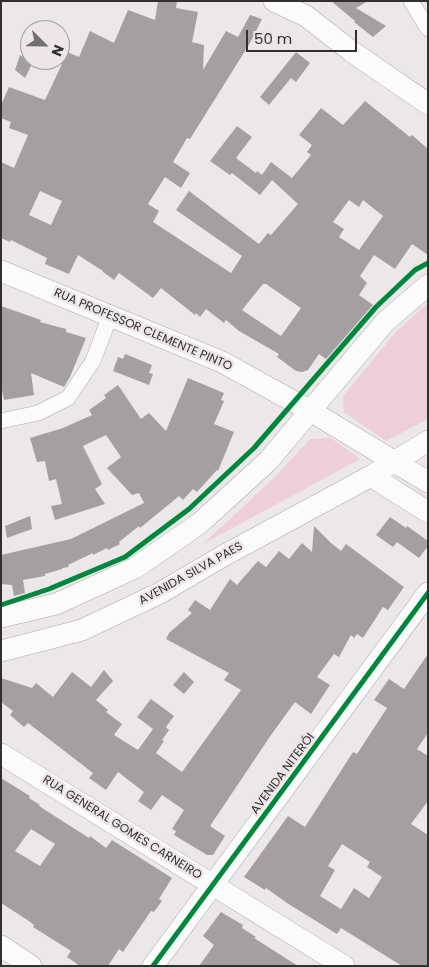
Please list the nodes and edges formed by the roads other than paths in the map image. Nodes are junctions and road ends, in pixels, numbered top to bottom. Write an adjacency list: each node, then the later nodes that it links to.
1 (274, 1): 4 (main road)
2 (411, 1): 3 (street)
3 (428, 29)
4 (428, 104)
5 (1, 271): 7 (main road, RUA PROFESSOR CLEMENTE PINTO)
6 (428, 285): 8 (main road)
7 (110, 316): 8 (main road, RUA PROFESSOR CLEMENTE PINTO); 9 (street)
8 (309, 410): 11 (main road, RUA PROFESSOR CLEMENTE PINTO); 16 (main road)
9 (1, 421)
10 (428, 441): 11 (main road, AVENIDA SILVA PAES)
11 (395, 462): 12 (main road, AVENIDA SILVA PAES); 13 (main road, RUA PROFESSOR CLEMENTE PINTO)
12 (371, 476): 14 (main road); 17 (main road, AVENIDA SILVA PAES)
13 (428, 482)
14 (428, 512)
15 (428, 593): 19 (main road, AVENIDA NITERÓI)
16 (1, 617)
17 (1, 651)
18 (1, 754): 19 (main road, RUA GENERAL GOMES CARNEIRO)
19 (213, 884): 22 (main road, AVENIDA NITERÓI); 23 (main road, RUA GENERAL GOMES CARNEIRO)
20 (1, 946): 21 (main road)
21 (32, 966)
22 (153, 966)
23 (344, 966)

